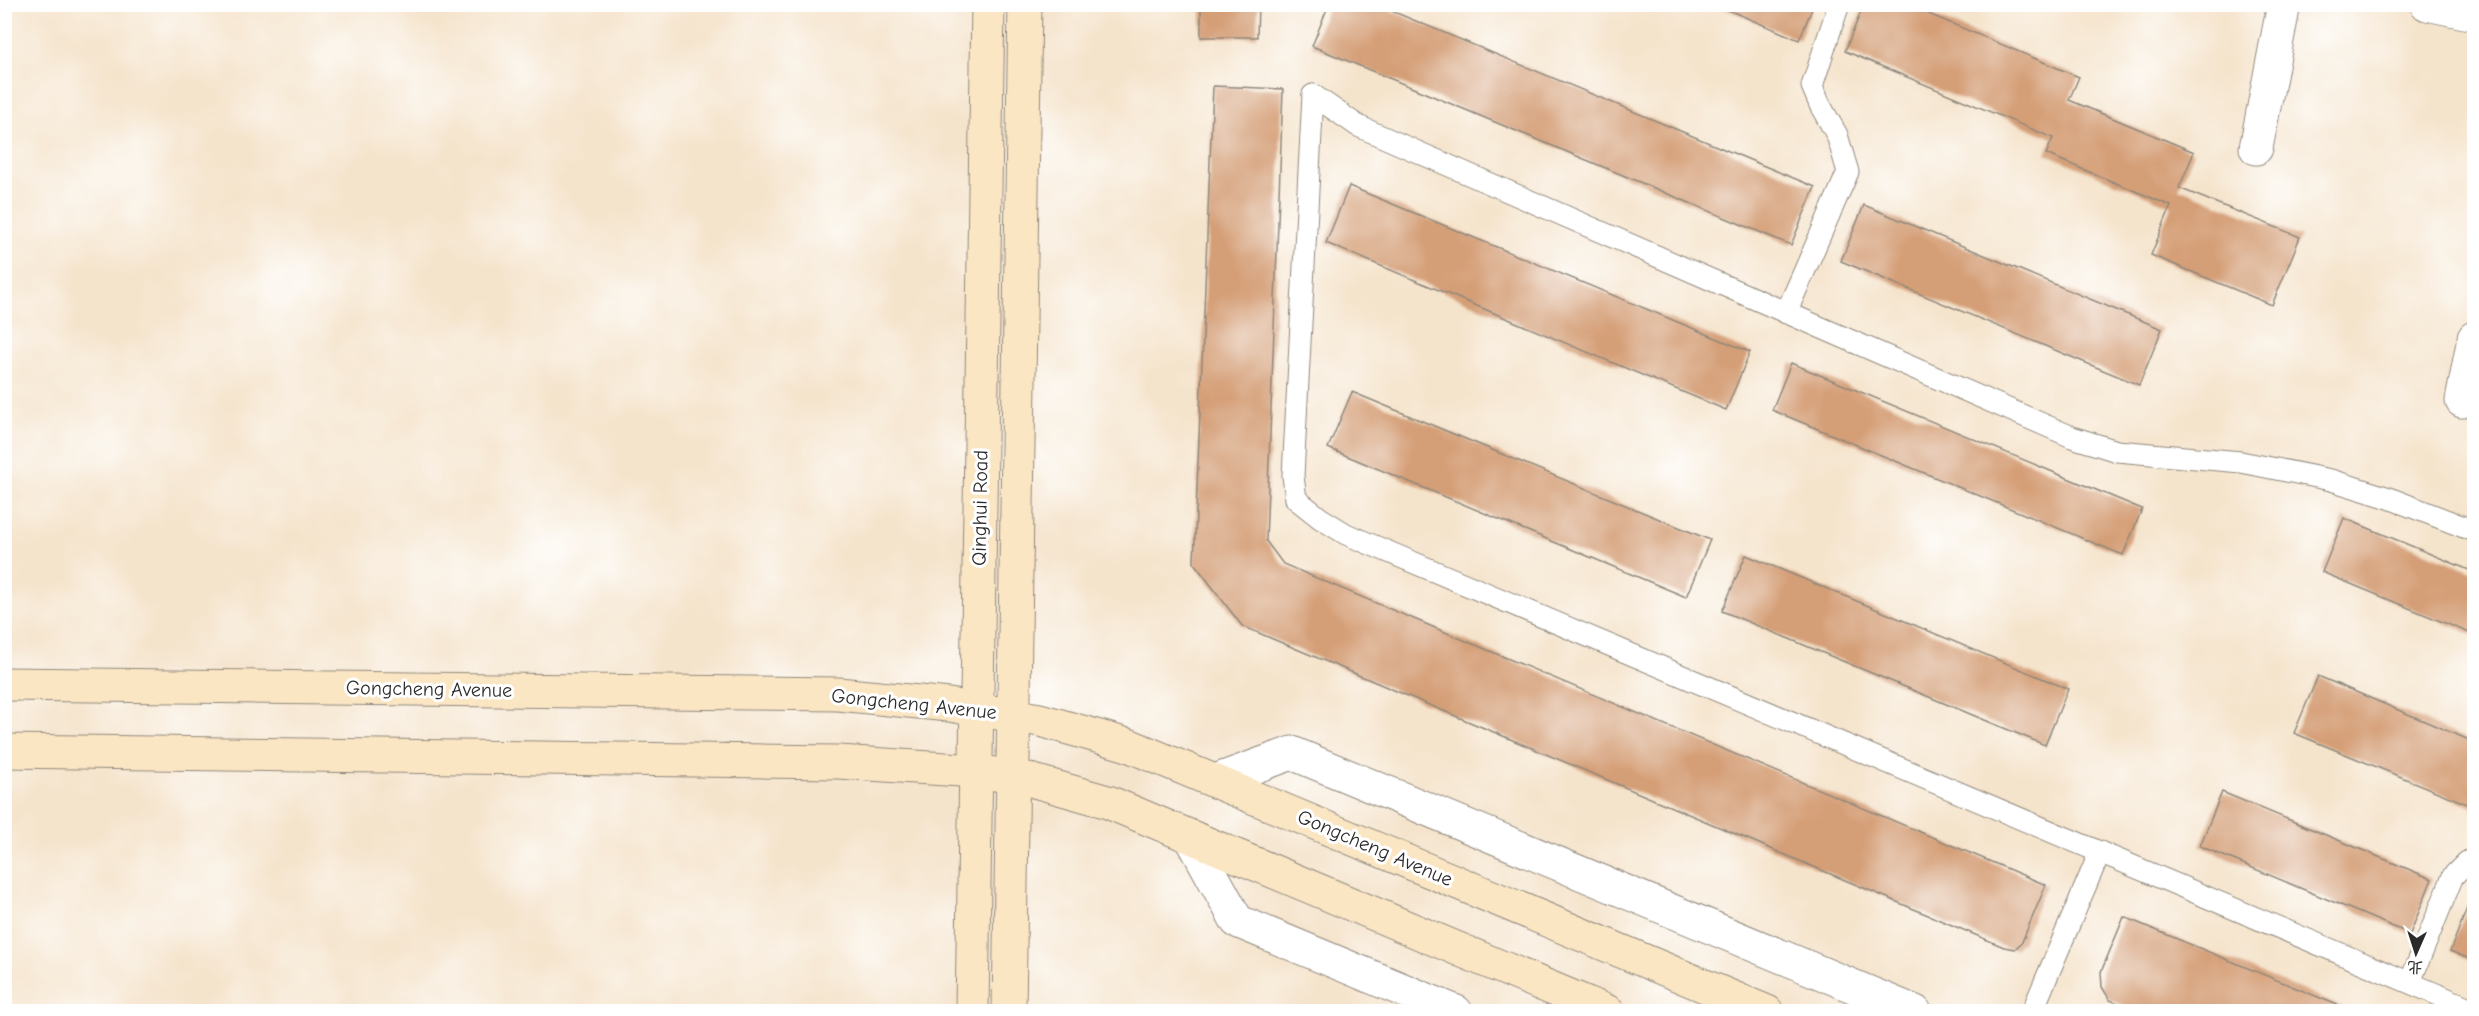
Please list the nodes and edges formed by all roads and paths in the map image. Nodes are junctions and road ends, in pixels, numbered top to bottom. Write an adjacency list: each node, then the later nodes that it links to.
1 (988, 4): 13 (main road, Qinghui Road)
2 (1025, 4): 14 (main road, Qinghui Road)
3 (1839, 4): 8 (lane)
4 (2284, 4): 7 (street)
5 (2427, 4): 6 (street)
6 (2475, 14)
7 (2256, 148)
8 (1786, 313): 11 (lane); 20 (lane)
9 (2475, 338): 10 (street)
10 (2462, 401)
11 (2475, 531)
12 (4, 684): 13 (main road, Gongcheng Avenue)
13 (977, 709): 14 (main road, Gongcheng Avenue); 16 (main road, Qinghui Road)
14 (1014, 716): 17 (main road, Qinghui Road); 18 (main road, Gongcheng Avenue)
15 (4, 751): 16 (main road)
16 (976, 771): 17 (main road); 24 (main road, Qinghui Road)
17 (1013, 777): 19 (main road); 25 (main road, Qinghui Road)
18 (1215, 781): 28 (main road, Gongcheng Avenue); 29 (street)
19 (1191, 837): 26 (street); 27 (main road)
20 (2100, 852): 22 (lane); 30 (lane)
21 (2475, 858): 22 (lane)
22 (2410, 982): 23 (lane)
23 (2475, 1010)
24 (972, 1011)
25 (1009, 1011)
26 (1456, 1011)
27 (1608, 1011)
28 (1767, 1011)
29 (1915, 1011)
30 (2032, 1011)

